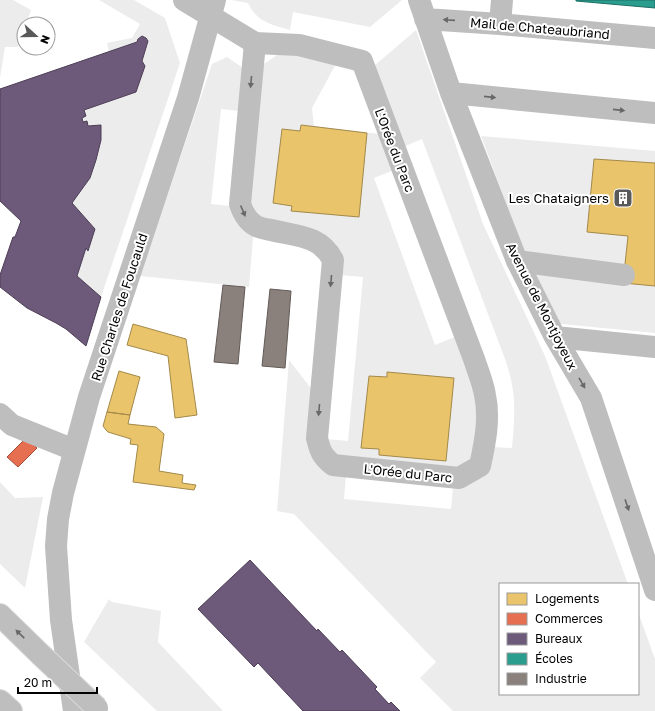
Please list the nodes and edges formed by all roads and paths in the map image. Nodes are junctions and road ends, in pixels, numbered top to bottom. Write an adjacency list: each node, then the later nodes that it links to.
1 (184, 0): 3 (main road, L'Orée du Parc)
2 (502, 0): 5 (main road)
3 (213, 8): 7 (main road, L'Orée du Parc); 15 (main road, Rue Charles de Foucauld)
4 (422, 9): 5 (main road, Mail de Chateaubriand, one-way to 4); 8 (main road, Avenue de Montjoyeux)
5 (500, 24): 6 (main road, Mail de Chateaubriand)
6 (655, 38)
7 (254, 43): 7 (main road, L'Orée du Parc, one-way to 7)
8 (451, 93): 9 (main road, one-way to 9); 10 (main road, Avenue de Montjoyeux)
9 (655, 113)
10 (517, 261): 11 (main road); 12 (main road, Avenue de Montjoyeux)
11 (624, 274)
12 (555, 337): 13 (main road); 16 (main road, Avenue de Montjoyeux, one-way to 16)
13 (655, 347)
14 (0, 414): 15 (main road)
15 (74, 450): 21 (main road, Rue Charles de Foucauld)
16 (655, 590)
17 (0, 615): 19 (main road, one-way to 17, bridge)
18 (0, 701): 20 (main road)
19 (98, 709)
20 (11, 711)
21 (74, 711)

